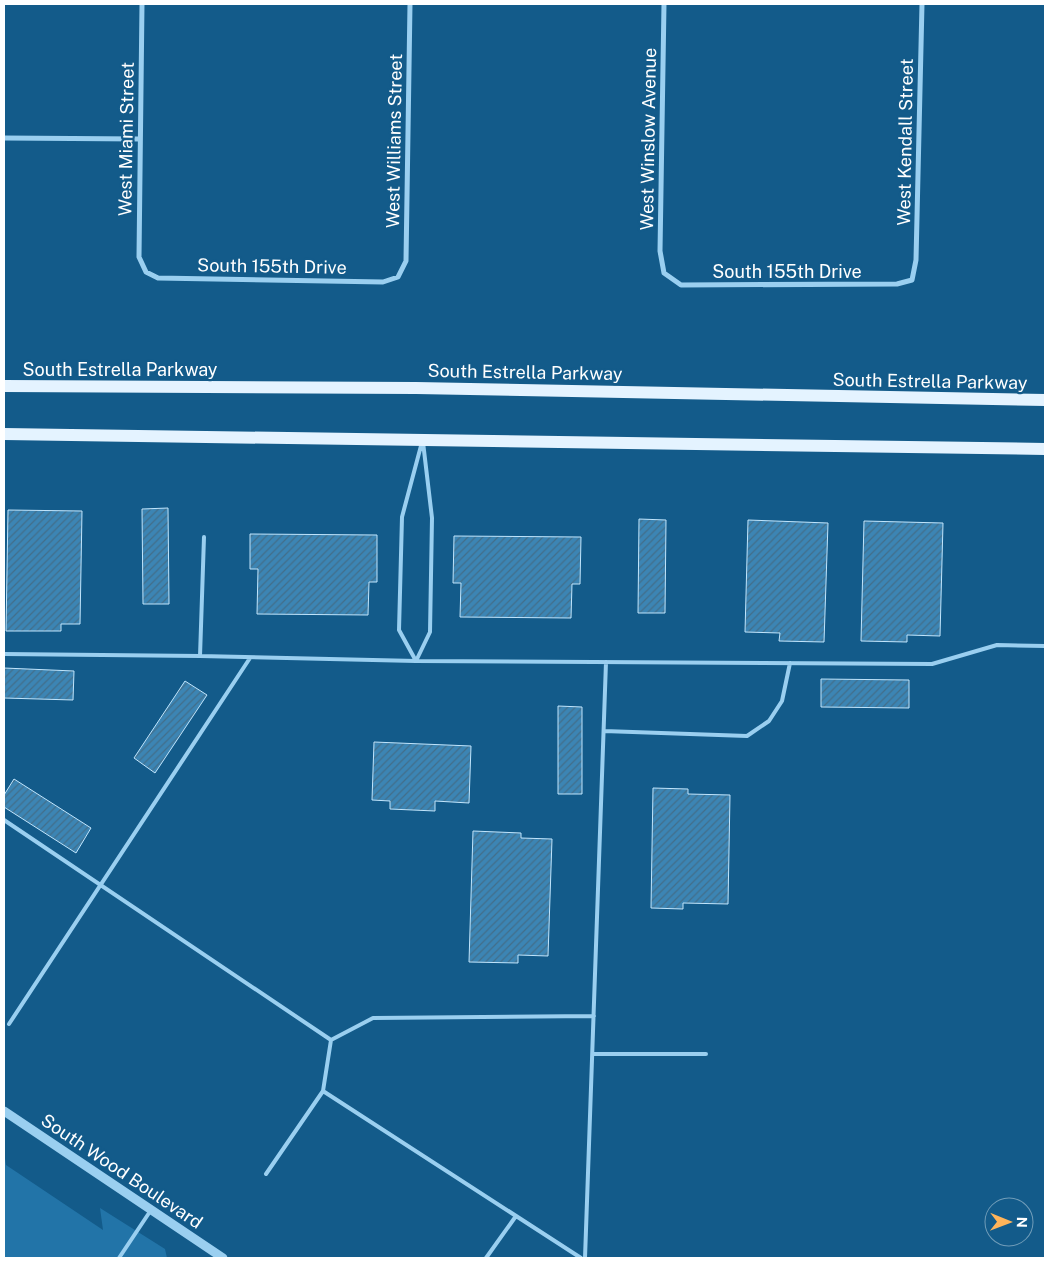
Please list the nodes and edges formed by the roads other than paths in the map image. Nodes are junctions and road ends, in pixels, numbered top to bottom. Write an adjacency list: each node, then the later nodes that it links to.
1 (142, 4): 6 (street, West Miami Street)
2 (410, 4): 9 (street, West Williams Street)
3 (664, 4): 8 (street, West Winslow Avenue)
4 (922, 4): 10 (street, West Kendall Street)
5 (4, 138): 6 (street)
6 (140, 139): 7 (street, West Miami Street)
7 (146, 272): 9 (street, South 155th Drive)
8 (664, 273): 10 (street, South 155th Drive)
9 (398, 277)
10 (912, 280)
11 (4, 386): 12 (main road, South Estrella Parkway)
12 (1045, 400)
13 (4, 434): 14 (main road)
14 (422, 440): 15 (main road); 21 (lane); 21 (lane)
15 (1045, 449)
16 (204, 537): 19 (lane)
17 (1045, 646): 23 (lane)
18 (4, 654): 19 (lane)
19 (200, 656): 20 (lane)
20 (250, 658): 21 (lane); 26 (lane)
21 (416, 661): 22 (lane)
22 (606, 662): 23 (lane); 24 (lane)
23 (790, 663): 24 (lane)
24 (604, 731): 27 (lane)
25 (4, 820): 26 (lane)
26 (100, 884): 28 (lane); 29 (lane)
27 (594, 1016): 29 (lane); 30 (lane)
28 (9, 1024)
29 (331, 1040): 32 (lane)
30 (593, 1054): 31 (lane); 41 (lane)
31 (706, 1054)
32 (324, 1091): 34 (lane); 36 (lane)
33 (4, 1111): 35 (street, South Wood Boulevard)
34 (266, 1174)
35 (151, 1210): 37 (lane); 38 (street, South Wood Boulevard)
36 (516, 1216): 39 (lane); 40 (lane)
37 (119, 1258)
38 (223, 1258)
39 (486, 1258)
40 (581, 1258)
41 (586, 1258)

